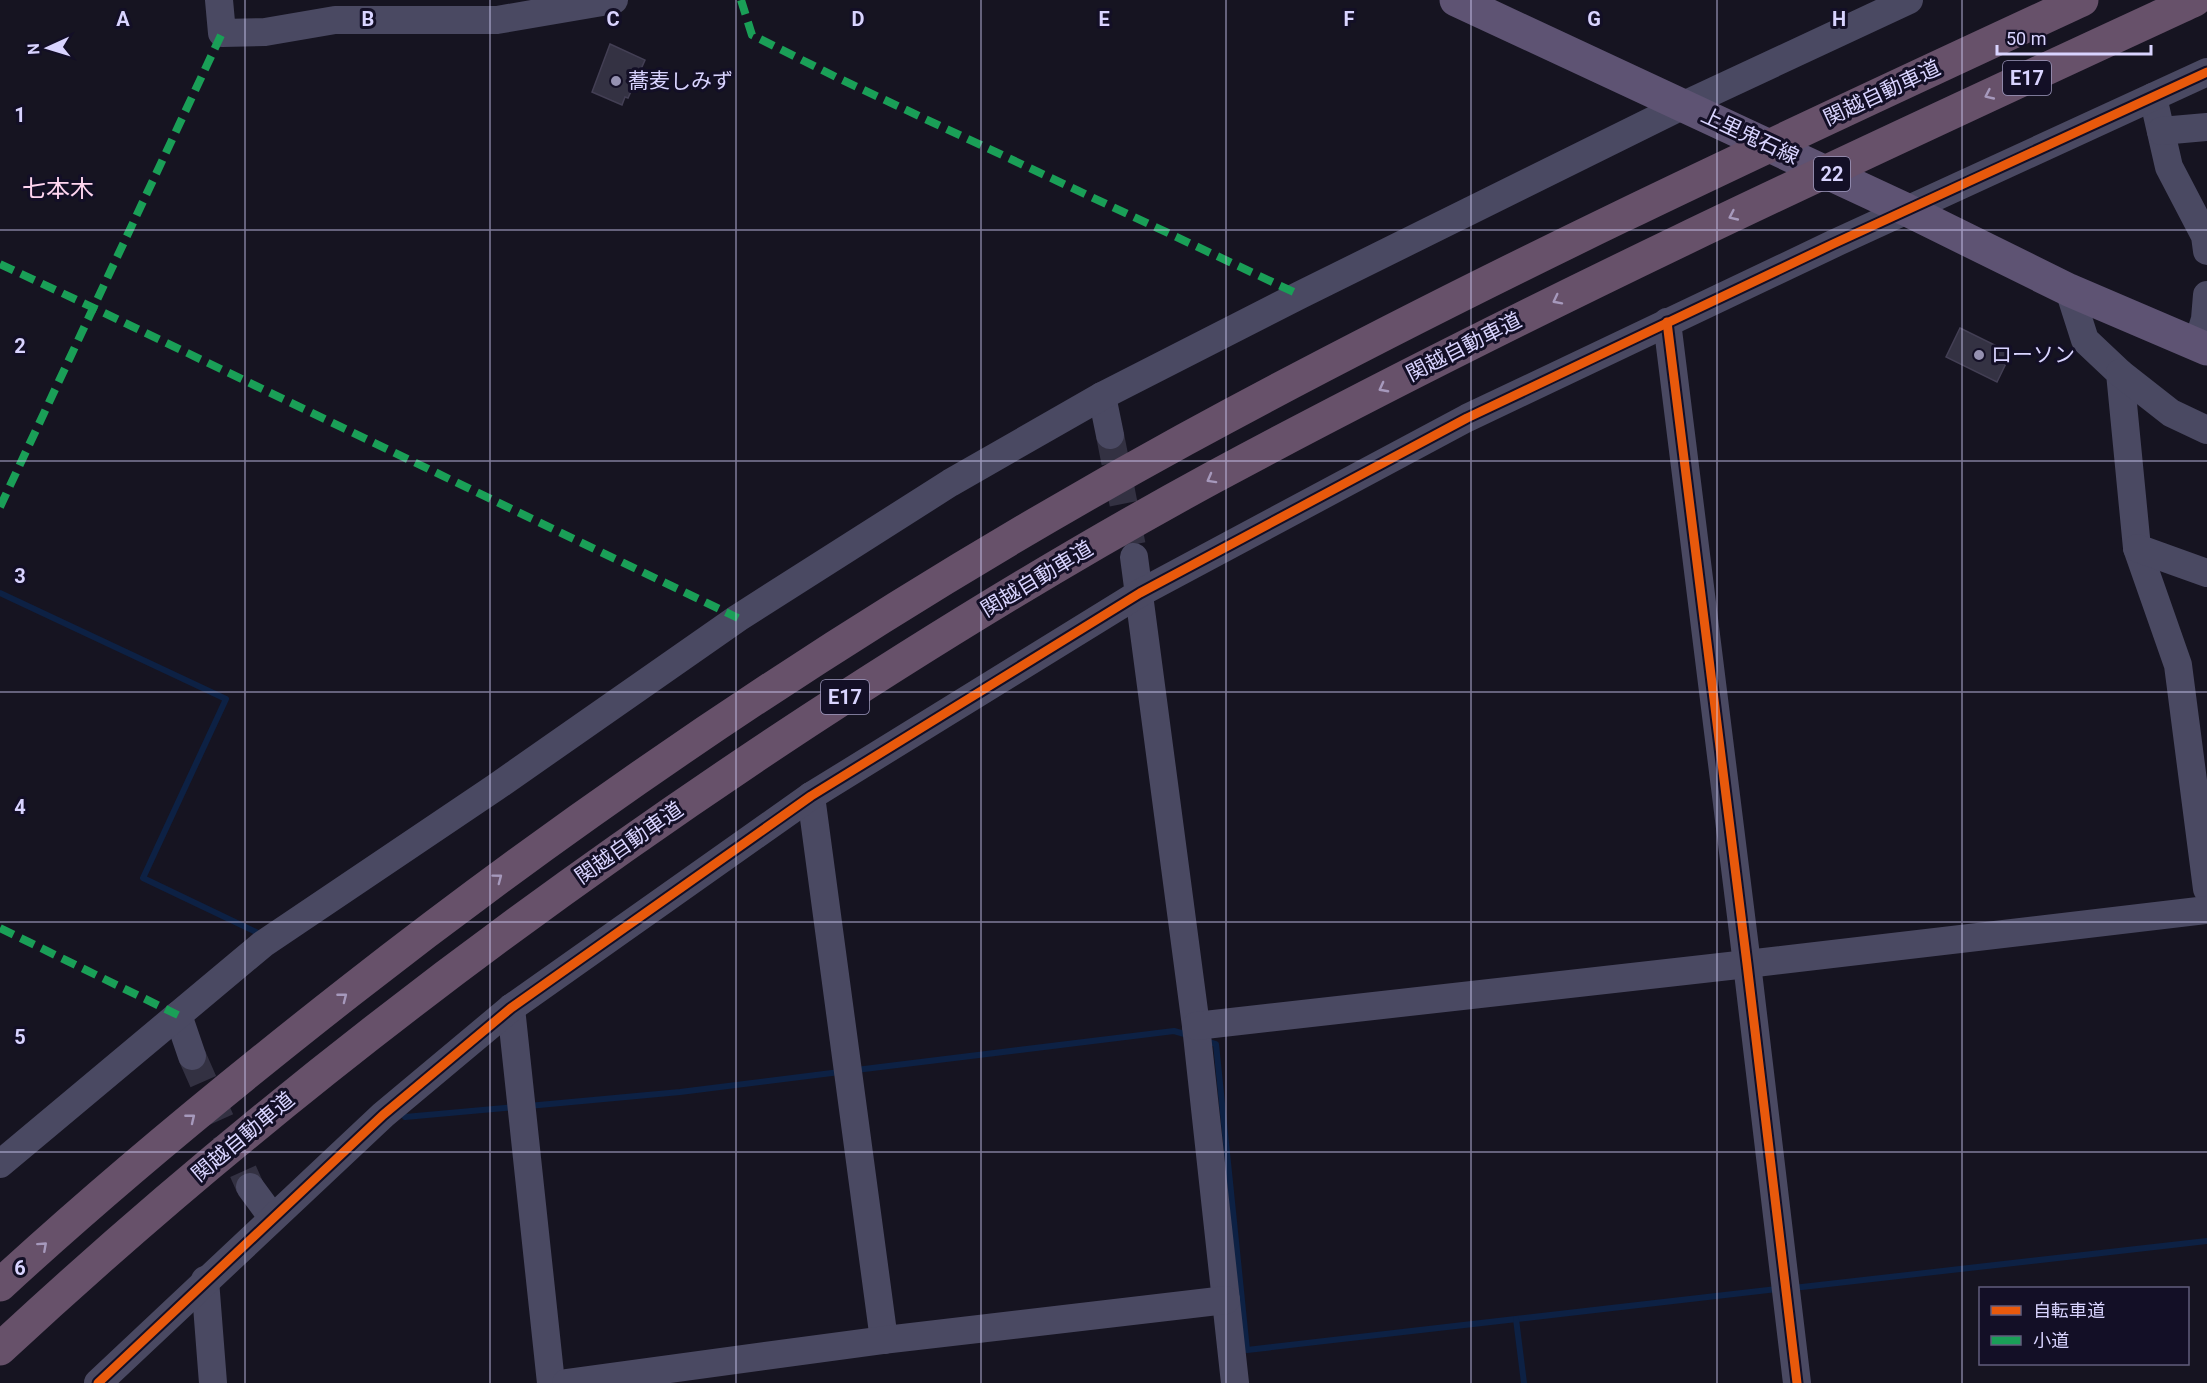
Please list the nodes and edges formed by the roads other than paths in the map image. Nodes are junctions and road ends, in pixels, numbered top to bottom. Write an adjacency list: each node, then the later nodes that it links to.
1 (219, 0): 7 (street)
2 (614, 0): 7 (street)
3 (1456, 0): 10 (main road, 上里鬼石線 / 22)
4 (1909, 0): 10 (street)
5 (2082, 0): 39 (highway, 関越自動車道 / E17, one-way to 5)
6 (2194, 0): 42 (highway, 関越自動車道 / E17, one-way to 42)
7 (335, 10)
8 (2207, 72): 9 (street)
9 (2152, 97): 12 (street); 13 (street)
10 (1684, 105): 13 (main road, 上里鬼石線 / 22); 20 (street)
11 (2207, 127): 12 (street)
12 (2161, 131): 14 (street)
13 (1907, 210): 15 (main road, 上里鬼石線 / 22); 17 (street)
14 (2207, 251)
15 (2069, 290): 18 (main road, 上里鬼石線 / 22); 19 (street)
16 (2207, 295): 18 (street)
17 (1667, 322): 26 (street); 30 (street)
18 (2202, 347)
19 (2120, 373): 21 (street); 23 (street)
20 (1102, 396): 22 (street); 32 (street)
21 (2207, 430)
22 (1110, 435)
23 (2138, 548): 25 (street); 28 (street)
24 (1134, 557): 26 (street)
25 (2207, 573)
26 (1140, 593): 27 (street); 33 (street)
27 (811, 796): 31 (street); 41 (street)
28 (2207, 889)
29 (2207, 910): 30 (street)
30 (1747, 964): 33 (street); 48 (street)
31 (511, 1008): 37 (street); 45 (street)
32 (178, 1015): 34 (street); 35 (street)
33 (1196, 1026): 40 (street)
34 (192, 1056)
35 (0, 1164)
36 (250, 1187): 37 (street)
37 (272, 1218): 38 (street)
38 (205, 1280): 43 (street); 44 (street)
39 (0, 1285)
40 (1226, 1300): 41 (street); 47 (street)
41 (884, 1340): 46 (street)
42 (0, 1349)
43 (98, 1383)
44 (213, 1383)
45 (551, 1383)
46 (566, 1383)
47 (1235, 1383)
48 (1797, 1383)

